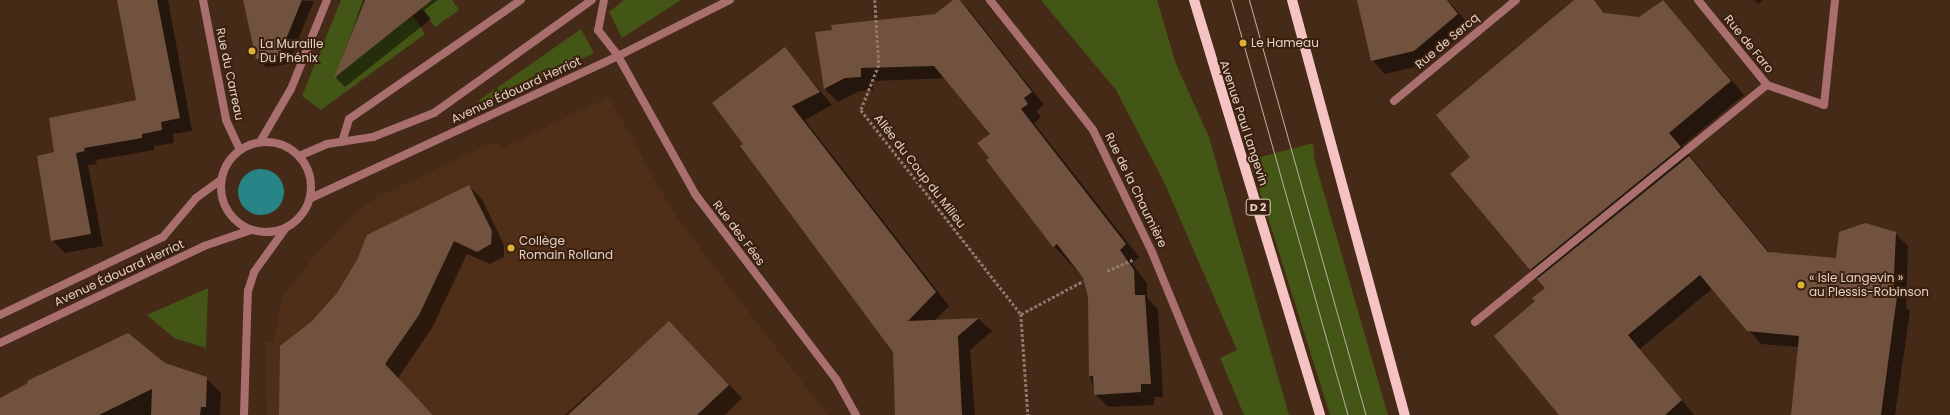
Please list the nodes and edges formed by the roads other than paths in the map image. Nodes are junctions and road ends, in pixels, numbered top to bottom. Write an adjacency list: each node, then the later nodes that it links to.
1 (203, 0): 18 (street, Rue du Carreau)
2 (327, 0): 16 (street)
3 (521, 0): 17 (street)
4 (592, 0): 17 (street, Avenue Édouard Herriot)
5 (604, 0): 13 (street, Rue des Fées)
6 (730, 0): 13 (street, Avenue Édouard Herriot)
7 (990, 0): 29 (street, Rue de la Chaumière)
8 (1194, 0): 30 (main road, Avenue Paul Langevin / D 2)
9 (1292, 0): 31 (main road)
10 (1516, 0): 15 (street, Rue de Sercq)
11 (1698, 0): 14 (street, Rue de Faro)
12 (1835, 0): 14 (street)
13 (618, 56): 21 (street, Avenue Édouard Herriot); 28 (street, Rue des Fées)
14 (1767, 85): 25 (street)
15 (1394, 101)
16 (260, 142): 18 (street); 19 (street)
17 (342, 142): 19 (street, Avenue Édouard Herriot)
18 (240, 150): 20 (street)
19 (299, 156): 21 (street)
20 (221, 180): 23 (street); 24 (street, Avenue Édouard Herriot)
21 (311, 198): 22 (street)
22 (285, 229): 23 (street); 27 (street)
23 (251, 230): 26 (street, Avenue Édouard Herriot)
24 (0, 315)
25 (1475, 322)
26 (0, 343)
27 (244, 415)
28 (856, 415)
29 (1220, 415)
30 (1320, 415)
31 (1404, 415)

